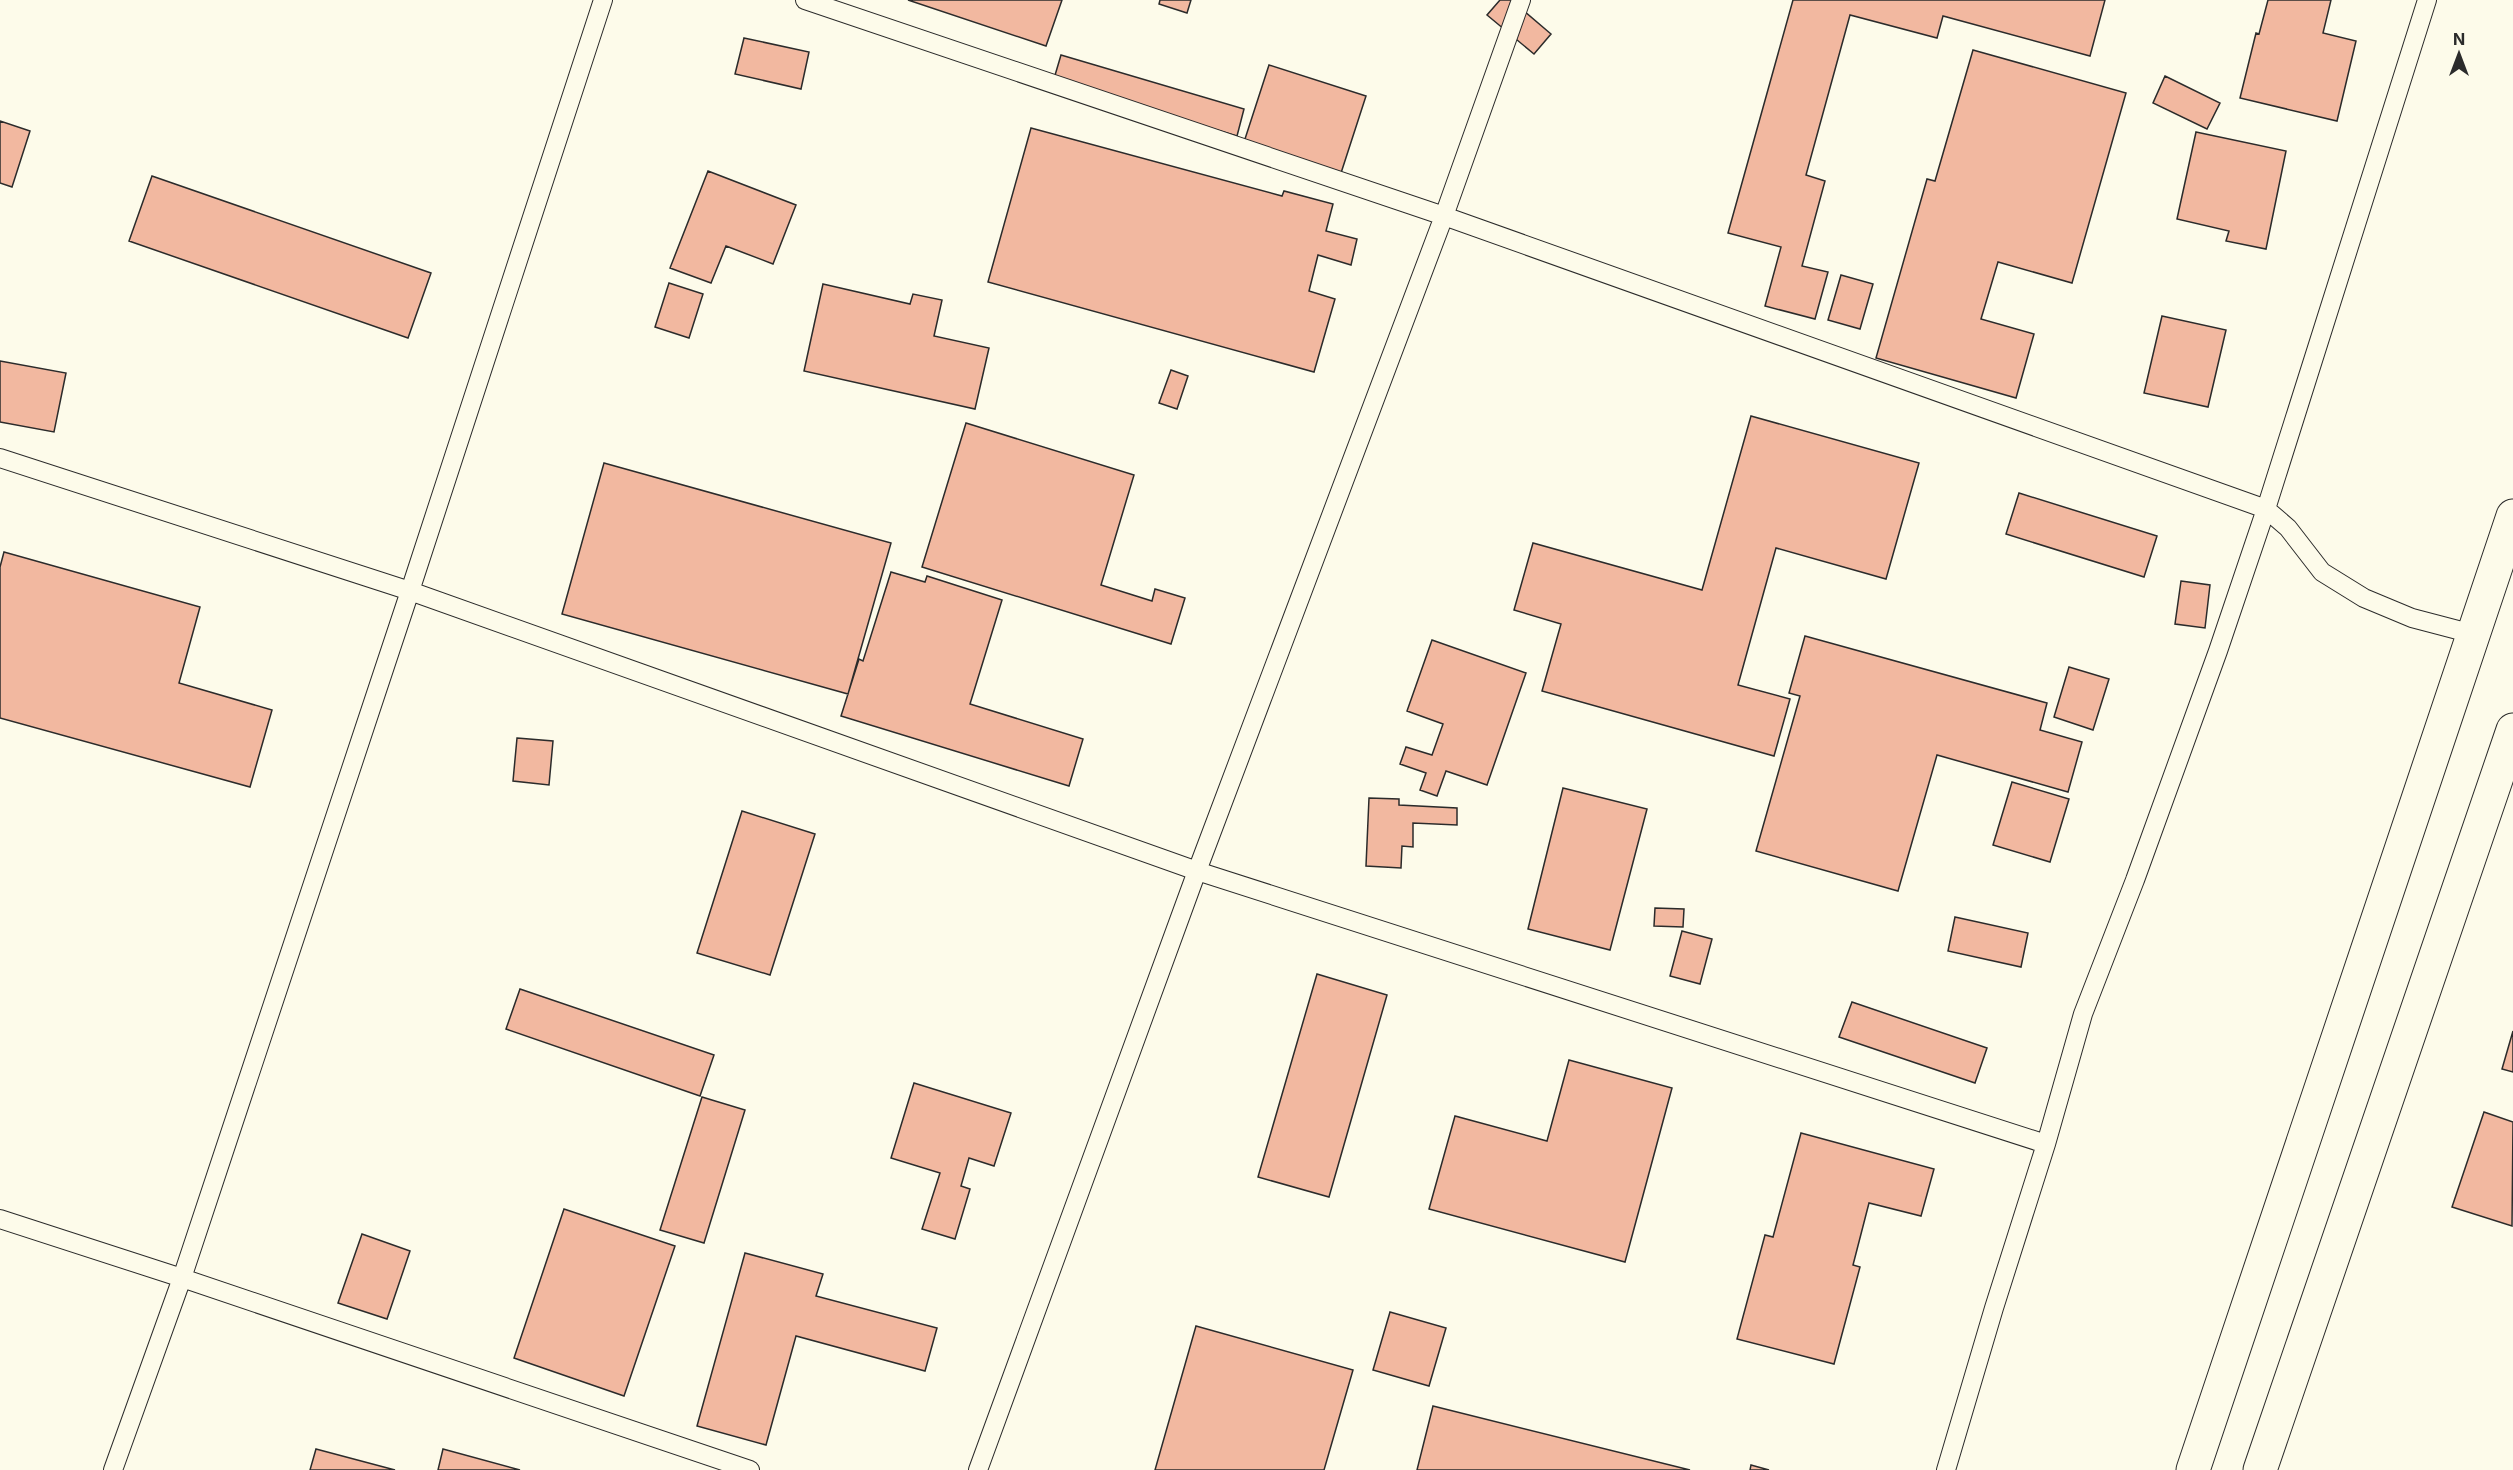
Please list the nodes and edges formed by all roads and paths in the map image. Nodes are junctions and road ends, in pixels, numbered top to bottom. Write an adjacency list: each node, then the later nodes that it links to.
1 (603, 0): 9 (lane)
2 (805, 0): 5 (lane)
3 (1521, 0): 5 (lane)
4 (2427, 0): 7 (lane)
5 (1444, 216): 7 (lane); 12 (lane)
6 (0, 458): 9 (lane)
7 (2266, 509): 10 (lane); 13 (lane)
8 (2513, 516): 10 (highway)
9 (410, 591): 12 (lane); 15 (lane)
10 (2473, 634): 20 (highway)
11 (2513, 730): 21 (highway)
12 (1197, 871): 13 (lane); 18 (lane)
13 (2046, 1144): 19 (lane)
14 (0, 1219): 15 (lane)
15 (182, 1278): 16 (lane); 17 (lane)
16 (113, 1470)
17 (750, 1470)
18 (978, 1470)
19 (1946, 1470)
20 (2193, 1470)
21 (2260, 1470)

